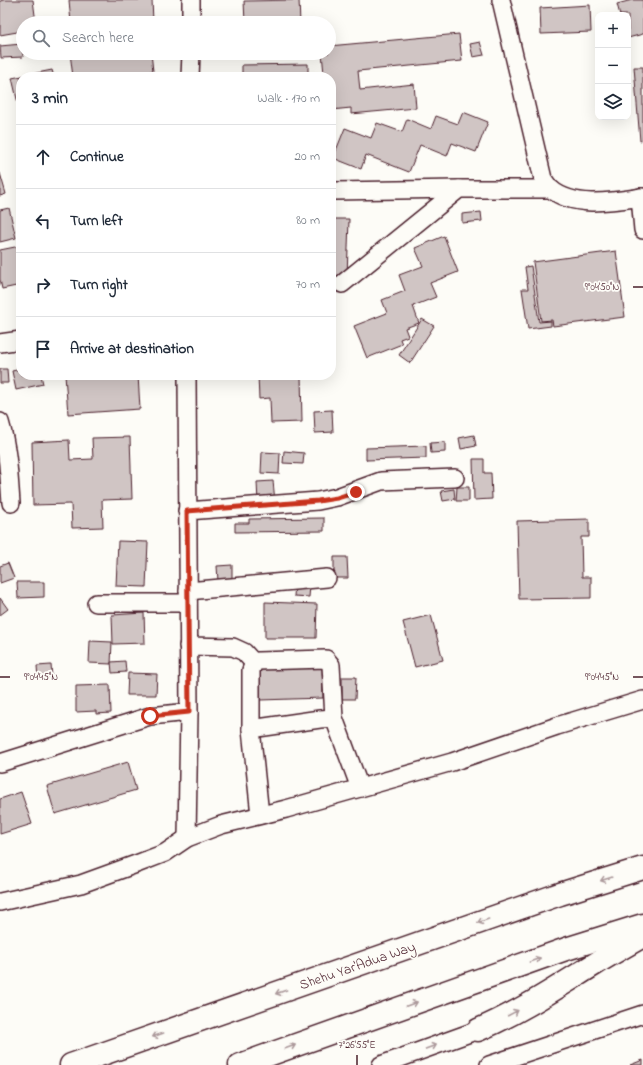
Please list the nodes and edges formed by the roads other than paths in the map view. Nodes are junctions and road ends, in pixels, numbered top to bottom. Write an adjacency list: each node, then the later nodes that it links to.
1 (191, 0): 3 (street)
2 (501, 0): 7 (street)
3 (191, 16)
4 (191, 60): 5 (street)
5 (190, 72)
6 (459, 189): 7 (street); 8 (street); 11 (street)
7 (551, 189): 9 (street)
8 (336, 191)
9 (641, 197): 10 (street)
10 (643, 230)
11 (342, 284)
12 (16, 341): 13 (street)
13 (0, 343)
14 (187, 380): 18 (street)
15 (0, 422): 17 (street)
16 (456, 478): 18 (street)
17 (11, 503)
18 (187, 511): 20 (street)
19 (327, 578): 20 (street)
20 (188, 597): 21 (street); 22 (street)
21 (96, 603)
22 (188, 646): 23 (street); 25 (street)
23 (254, 663): 26 (street); 27 (street)
24 (643, 700): 29 (street)
25 (189, 712): 28 (street); 31 (street)
26 (334, 718): 27 (street); 29 (street)
27 (251, 729): 30 (street)
28 (0, 763)
29 (360, 788): 30 (street)
30 (260, 815): 31 (street)
31 (187, 838): 33 (street)
32 (638, 868): 39 (highway, Shehu Yar'Adua Way, one-way to 39)
33 (0, 902)
34 (643, 925): 40 (highway, one-way to 34)
35 (643, 936): 37 (highway, one-way to 35)
36 (643, 1014): 38 (street)
37 (478, 1030): 41 (street, one-way to 37)
38 (507, 1062): 42 (street)
39 (71, 1065)
40 (240, 1065)
41 (381, 1065)
42 (489, 1065)

